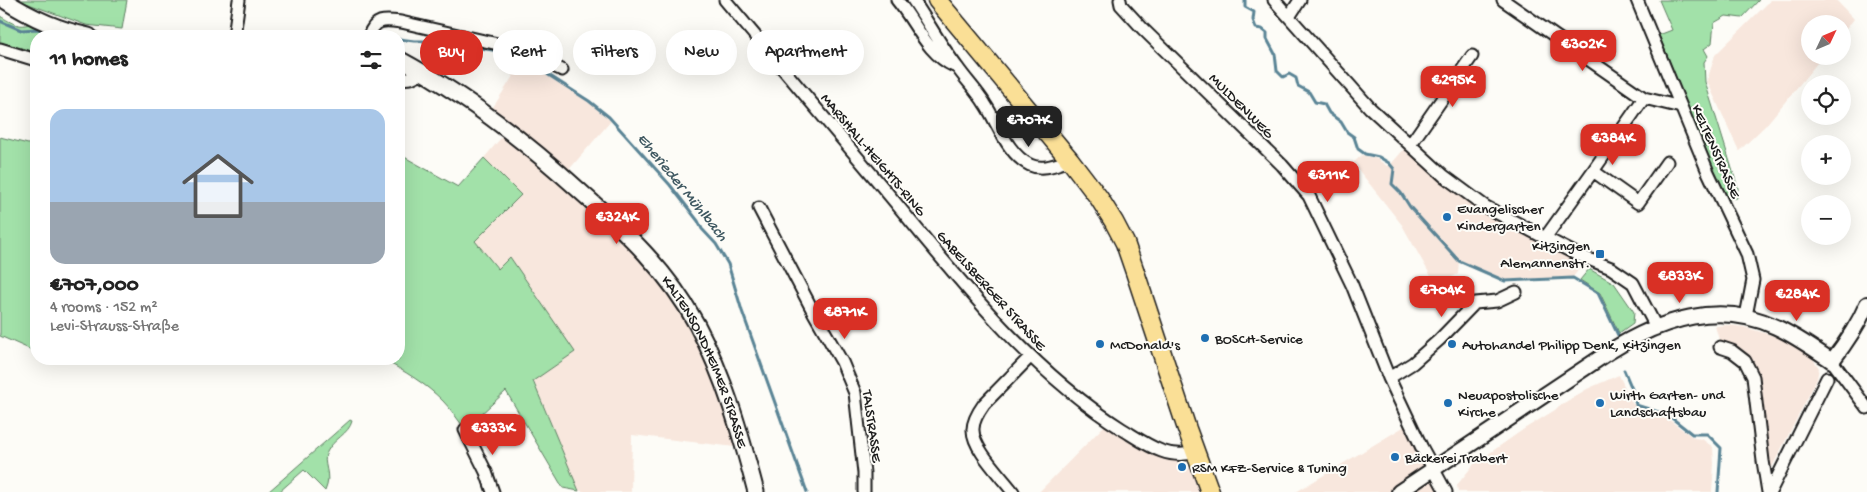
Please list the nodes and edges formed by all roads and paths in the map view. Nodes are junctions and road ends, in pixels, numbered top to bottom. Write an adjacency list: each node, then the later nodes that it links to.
1 (4, 0): 13 (main road)
2 (239, 0): 14 (street)
3 (897, 0): 21 (street)
4 (913, 0): 21 (street)
5 (937, 0): 29 (main road)
6 (1120, 0): 42 (street, MULDENWEG)
7 (1274, 0): 12 (street)
8 (1300, 0): 12 (street)
9 (1503, 0): 26 (street)
10 (1637, 0): 27 (street, KELTENSTRASSE)
11 (729, 1): 33 (street, MARSHALL-HEIGHTS-RING)
12 (1289, 17): 28 (street)
13 (64, 30)
14 (235, 30)
15 (371, 30): 16 (street)
16 (493, 43)
17 (0, 48): 19 (street)
18 (1472, 56): 28 (street)
19 (30, 58)
20 (405, 62): 22 (main road, KALTENSONDHEIMER STRASSE)
21 (957, 68): 29 (street)
22 (420, 70)
23 (420, 74): 25 (street)
24 (428, 75): 49 (main road, KALTENSONDHEIMER STRASSE)
25 (405, 78)
26 (1644, 98): 27 (street); 31 (street)
27 (1681, 107): 37 (street, KELTENSTRASSE)
28 (1410, 145): 34 (street)
29 (1070, 160): 46 (main road)
30 (1667, 162): 31 (street)
31 (1593, 171): 34 (street)
32 (759, 208): 50 (street, TALSTRASSE)
33 (919, 230): 40 (street, GABELSBERGER STRASSE)
34 (1546, 238): 38 (street)
35 (1516, 292): 42 (street)
36 (1867, 304): 41 (street)
37 (1746, 316): 38 (street); 41 (street)
38 (1656, 327): 47 (street)
39 (1720, 347): 55 (street)
40 (1030, 357): 46 (street, GABELSBERGER STRASSE); 51 (street)
41 (1832, 361): 44 (street)
42 (1389, 378): 47 (street, MULDENWEG)
43 (1827, 378): 55 (street)
44 (1867, 408)
45 (465, 430): 48 (street)
46 (1195, 452): 52 (main road)
47 (1433, 470): 53 (street); 54 (street, MULDENWEG)
48 (493, 492)
49 (756, 492)
50 (864, 492)
51 (1013, 492)
52 (1210, 492)
53 (1399, 492)
54 (1446, 492)
55 (1769, 492)

